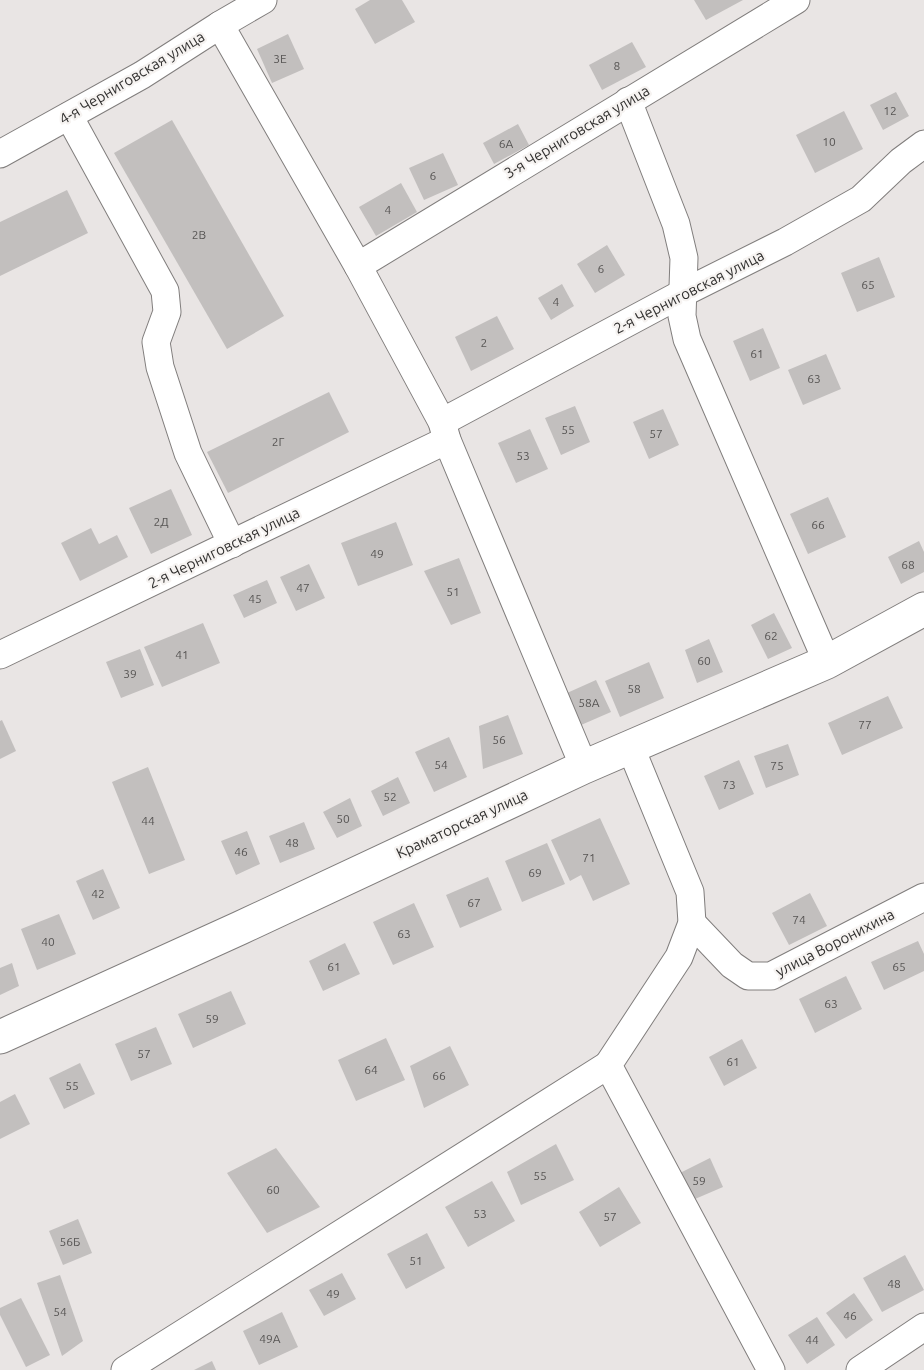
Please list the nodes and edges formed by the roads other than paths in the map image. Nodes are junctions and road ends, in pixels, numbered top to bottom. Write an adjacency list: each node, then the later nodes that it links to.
1 (263, 0): 3 (street, 4-я Черниговская улица)
2 (796, 0): 4 (street, 3-я Черниговская улица)
3 (220, 25): 5 (street, 4-я Черниговская улица); 8 (street)
4 (628, 101): 8 (street, 3-я Черниговская улица); 9 (street)
5 (69, 116): 7 (street, 4-я Черниговская улица); 11 (street)
6 (924, 144): 9 (street, 2-я Черниговская улица)
7 (0, 153)
8 (358, 266): 10 (street)
9 (683, 293): 10 (street, 2-я Черниговская улица); 14 (street)
10 (445, 431): 11 (street, 2-я Черниговская улица); 16 (street)
11 (232, 544): 13 (street, 2-я Черниговская улица)
12 (924, 609): 14 (main road, Краматорская улица)
13 (0, 655)
14 (827, 662): 15 (main road, Краматорская улица)
15 (630, 746): 16 (main road, Краматорская улица); 18 (street)
16 (584, 767): 19 (main road, Краматорская улица)
17 (924, 897): 18 (street, улица Воронихина)
18 (692, 924): 20 (street)
19 (0, 1037)
20 (608, 1065): 22 (street); 23 (street)
21 (924, 1327): 24 (street)
22 (125, 1370)
23 (771, 1370)
24 (860, 1370)

